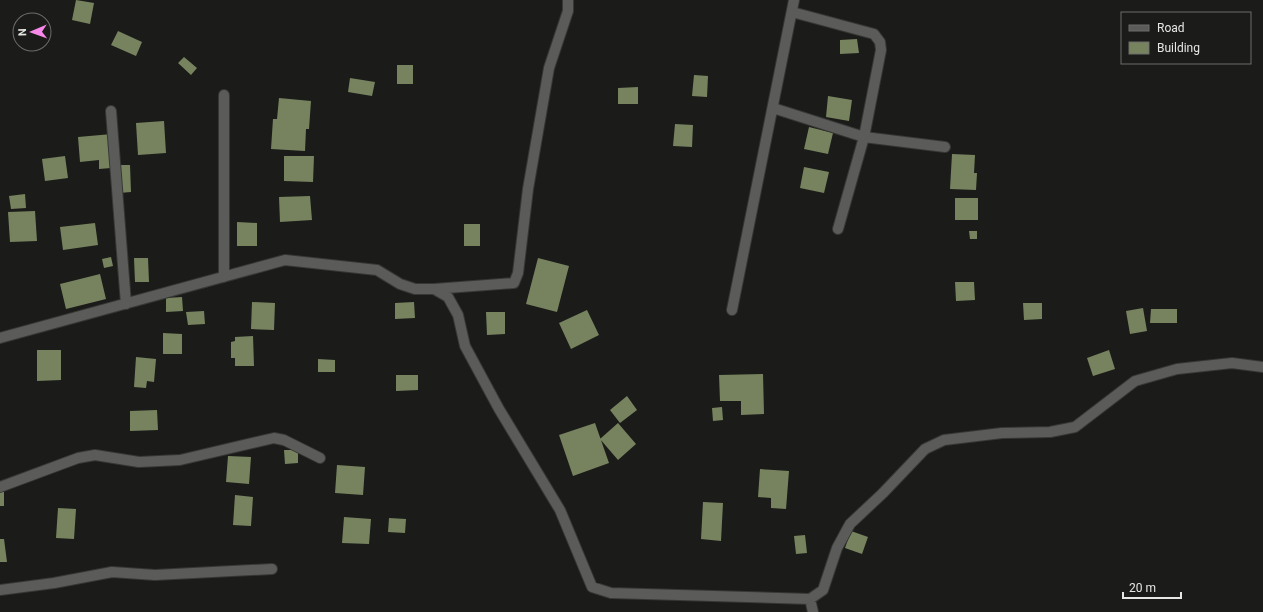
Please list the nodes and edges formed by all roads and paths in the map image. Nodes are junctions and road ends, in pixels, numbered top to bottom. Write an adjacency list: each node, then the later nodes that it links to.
1 (568, 0): 11 (street)
2 (794, 0): 3 (street)
3 (792, 12): 5 (street); 7 (street)
4 (224, 95): 10 (street)
5 (773, 108): 7 (street); 13 (street)
6 (111, 111): 12 (street)
7 (864, 137): 8 (street); 9 (street)
8 (945, 147)
9 (838, 229)
10 (224, 277): 11 (street); 12 (street)
11 (434, 289): 20 (street)
12 (126, 304): 14 (street)
13 (732, 310)
14 (0, 338)
15 (1263, 367): 20 (street)
16 (320, 458): 17 (street)
17 (0, 487)
18 (272, 569): 19 (street)
19 (0, 590)
20 (810, 599): 21 (street)
21 (813, 612)

